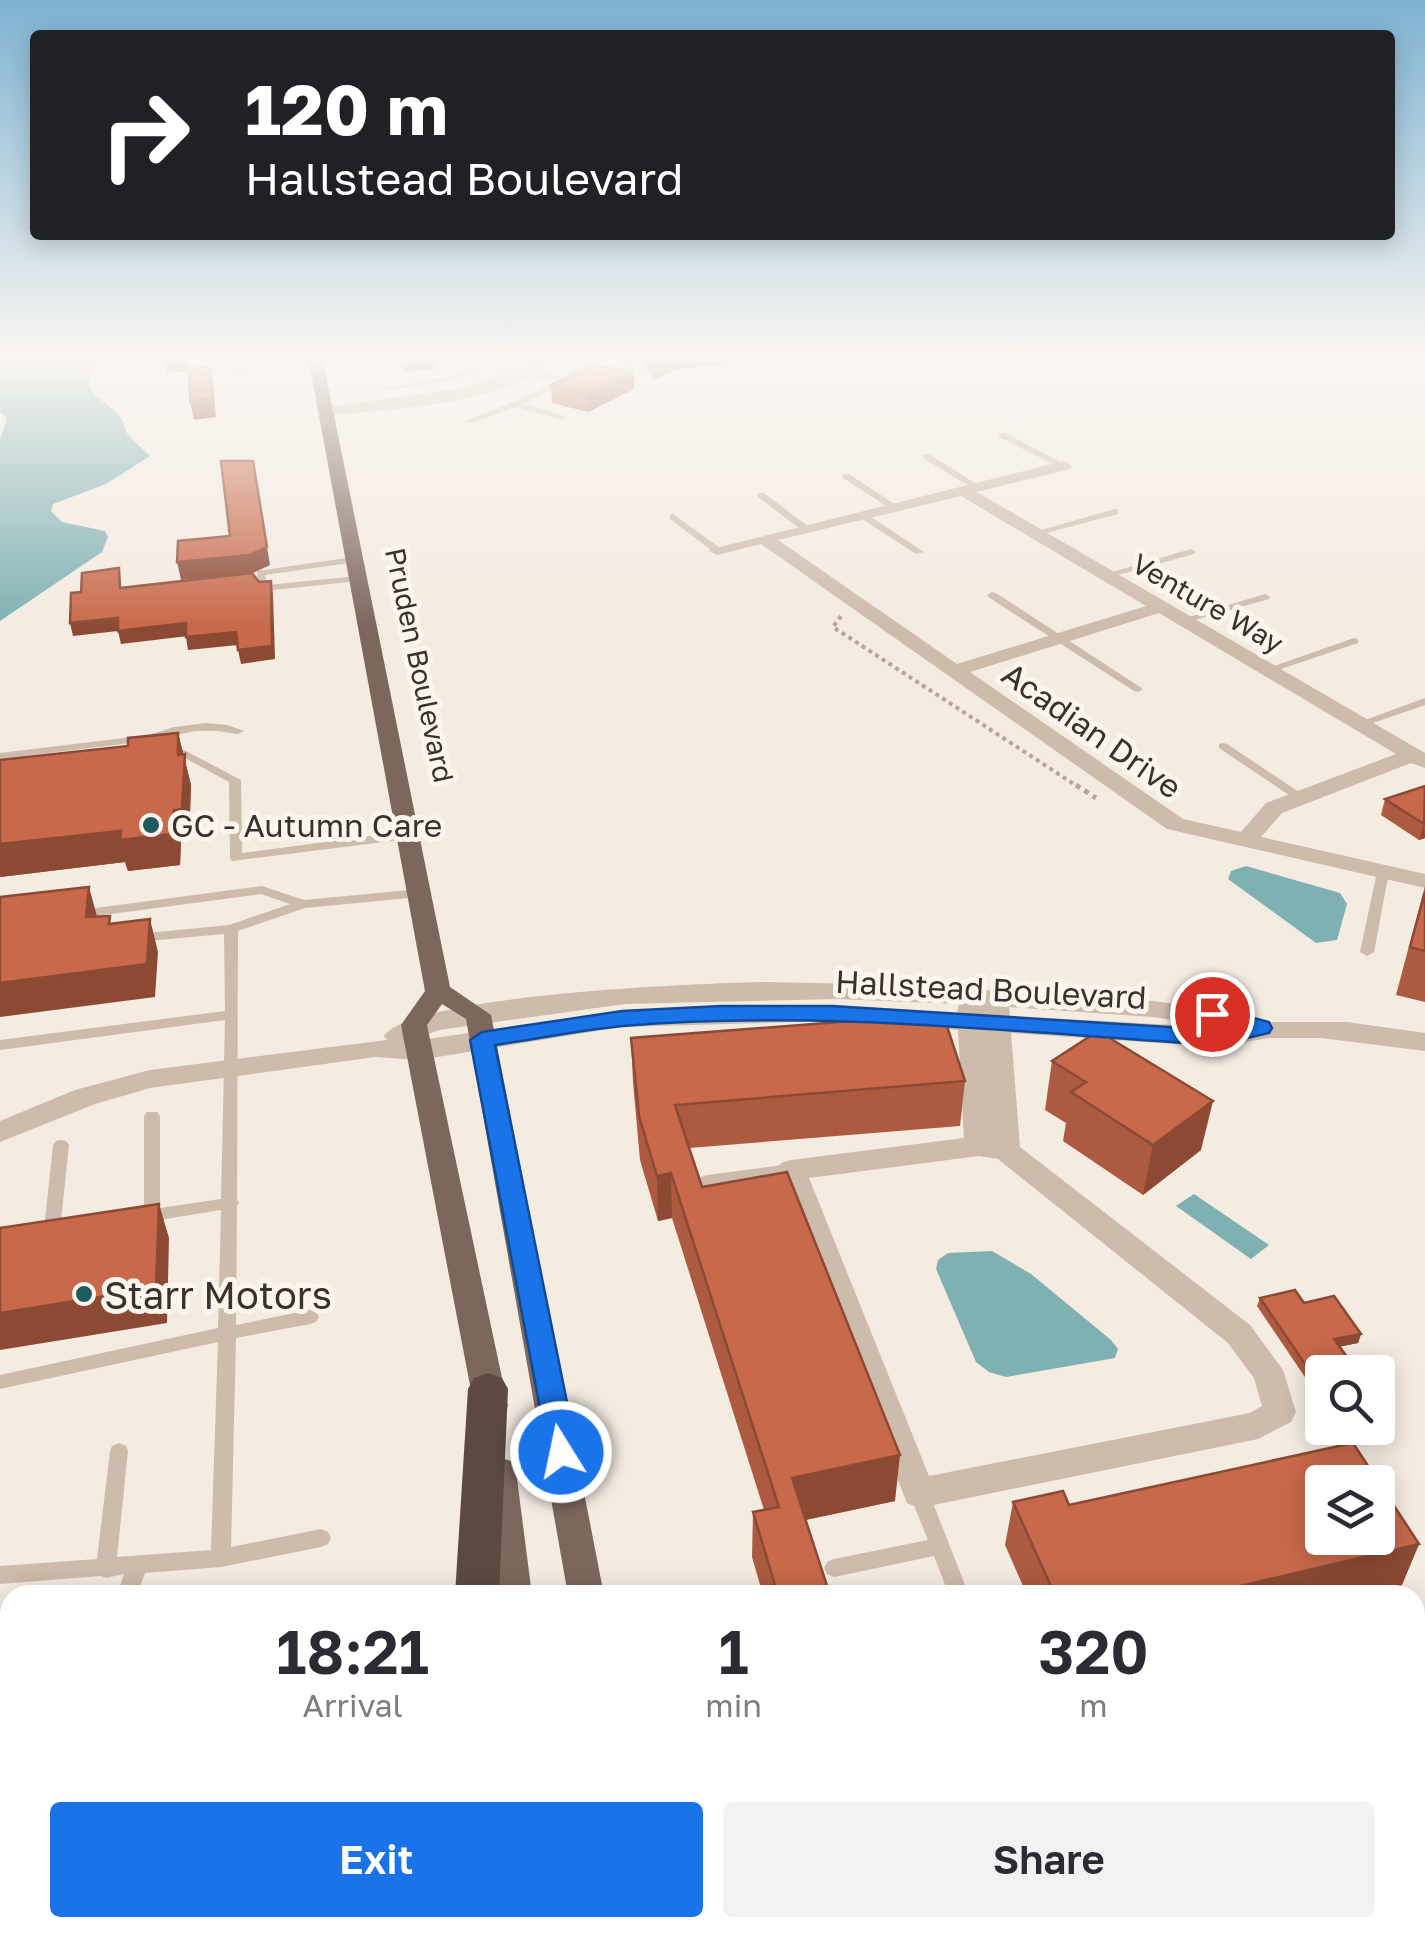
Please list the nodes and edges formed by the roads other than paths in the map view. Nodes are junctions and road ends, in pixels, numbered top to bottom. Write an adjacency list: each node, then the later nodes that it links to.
1 (335, 446): 18 (main road, Pruden Boulevard)
2 (1025, 446): 4 (lane)
3 (926, 456): 6 (lane)
4 (1064, 466): 6 (street)
5 (846, 476): 8 (lane)
6 (970, 489): 8 (street); 13 (street, Venture Way)
7 (761, 495): 12 (lane)
8 (894, 508): 10 (street)
9 (1115, 512): 13 (lane)
10 (862, 515): 12 (street); 16 (lane)
11 (673, 517): 15 (lane)
12 (806, 528): 14 (street)
13 (1035, 533): 19 (street, Venture Way)
14 (765, 539): 15 (street); 29 (street, Acadian Drive)
15 (717, 550)
16 (920, 552)
17 (1191, 552): 19 (lane)
18 (355, 570): 20 (lane); 20 (lane); 39 (main road, Pruden Boulevard)
19 (1107, 575): 24 (street, Venture Way)
20 (261, 578): 21 (lane)
21 (244, 580)
22 (992, 596): 26 (lane)
23 (1265, 597): 25 (lane)
24 (1161, 607): 25 (street, Venture Way); 26 (street)
25 (1184, 620): 28 (street, Venture Way)
26 (1059, 638): 29 (street); 30 (lane)
27 (1354, 642): 28 (lane)
28 (1268, 670): 32 (street, Venture Way)
29 (953, 671): 40 (street, Acadian Drive)
30 (1138, 689)
31 (1425, 700): 32 (lane)
32 (1360, 724): 37 (street, Venture Way)
33 (238, 731): 34 (lane)
34 (153, 737): 36 (lane); 39 (lane)
35 (1223, 746): 38 (lane)
36 (0, 756)
37 (1419, 758): 38 (street)
38 (1302, 798): 40 (street)
39 (408, 835): 43 (main road, Pruden Boulevard)
40 (1246, 842): 41 (street, Acadian Drive)
41 (1383, 872): 42 (street, Acadian Drive); 48 (lane)
42 (1425, 881)
43 (420, 893): 44 (lane); 49 (main road, Pruden Boulevard)
44 (303, 904): 45 (lane); 46 (lane)
45 (56, 917)
46 (231, 929): 47 (lane); 51 (lane)
47 (128, 939)
48 (1367, 952)
49 (438, 991): 52 (main road); 53 (main road)
50 (983, 1010): 52 (street, Hallstead Boulevard); 54 (street, Hallstead Boulevard); 60 (street)
51 (232, 1015): 55 (lane); 56 (lane)
52 (480, 1027): 53 (street, Hallstead Boulevard); 81 (main road)
53 (417, 1038): 56 (street, Hallstead Boulevard); 68 (main road)
54 (1425, 1042)
55 (0, 1045)
56 (231, 1067): 58 (street, Hallstead Boulevard); 63 (lane)
57 (152, 1116): 63 (lane)
58 (0, 1132)
59 (61, 1145): 64 (lane)
60 (992, 1149): 61 (street); 70 (street)
61 (791, 1170): 62 (lane); 70 (street)
62 (707, 1181)
63 (231, 1203): 66 (lane)
64 (51, 1230)
65 (310, 1317): 66 (lane)
66 (227, 1333): 67 (lane); 73 (lane)
67 (0, 1382)
68 (488, 1389): 79 (highway); 80 (main road)
69 (118, 1451): 76 (lane)
70 (919, 1493): 72 (lane)
71 (322, 1538): 73 (lane)
72 (940, 1546): 75 (lane); 82 (lane)
73 (221, 1558): 74 (lane)
74 (137, 1566): 76 (lane); 78 (lane)
75 (834, 1568)
76 (106, 1569): 77 (lane)
77 (0, 1575)
78 (130, 1585)
79 (478, 1585)
80 (513, 1585)
81 (584, 1585)
82 (955, 1585)

